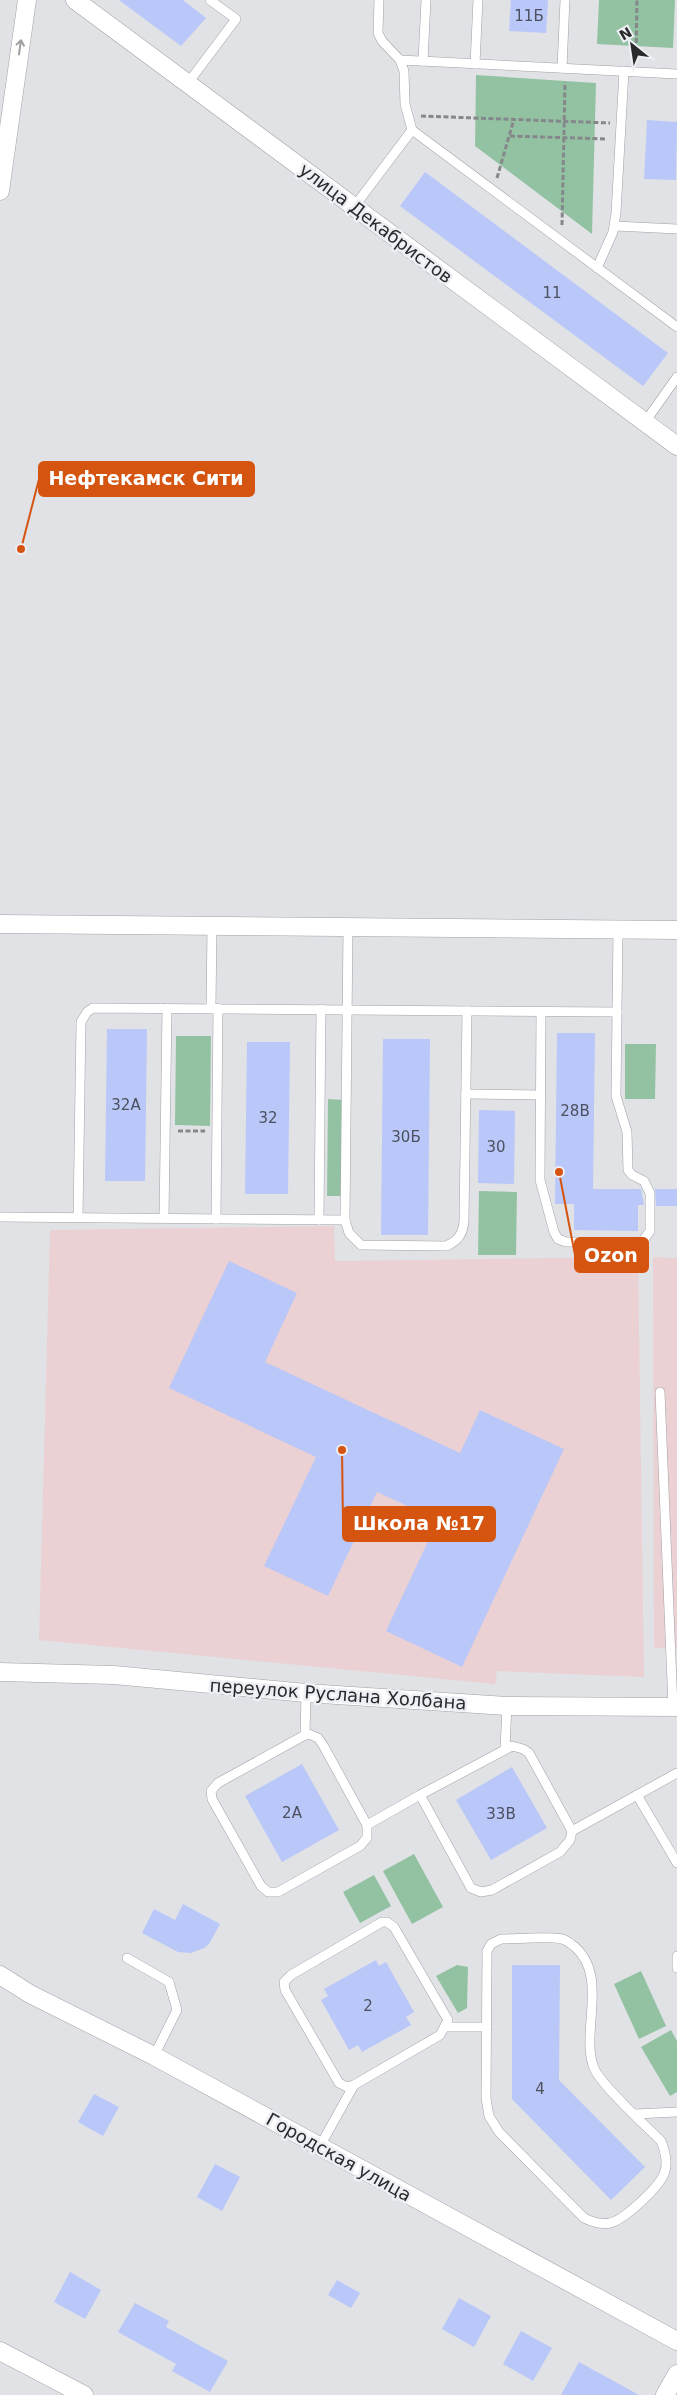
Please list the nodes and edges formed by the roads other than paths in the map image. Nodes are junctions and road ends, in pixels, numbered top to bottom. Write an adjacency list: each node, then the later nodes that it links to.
1 (27, 0): 15 (street, one-way to 1)
2 (75, 0): 14 (street, улица Декабристов)
3 (210, 0): 14 (lane)
4 (379, 0): 8 (lane)
5 (426, 0): 9 (lane)
6 (478, 0): 10 (lane)
7 (565, 0): 11 (lane)
8 (400, 60): 9 (lane); 16 (lane)
9 (423, 61): 10 (lane)
10 (475, 64): 11 (lane)
11 (563, 68): 12 (lane)
12 (624, 71): 13 (lane); 19 (lane)
13 (677, 74)
14 (188, 84): 18 (street, улица Декабристов)
15 (7, 90): 17 (street)
16 (412, 130): 18 (lane); 21 (lane)
17 (0, 191)
18 (354, 207): 24 (street, улица Декабристов)
19 (614, 226): 20 (lane); 21 (lane)
20 (677, 229)
21 (597, 268): 22 (lane)
22 (677, 327)
23 (677, 377): 24 (lane)
24 (645, 422): 25 (street, улица Декабристов)
25 (677, 446)
26 (0, 924): 27 (street)
27 (212, 926): 28 (street); 32 (lane)
28 (348, 927): 29 (street); 34 (lane)
29 (618, 929): 30 (street); 37 (lane)
30 (677, 930)
31 (166, 1008): 32 (lane); 41 (lane); 42 (lane)
32 (214, 1008): 33 (lane); 43 (lane)
33 (321, 1009): 34 (lane); 44 (lane)
34 (347, 1009): 35 (lane); 45 (lane)
35 (467, 1011): 36 (lane); 38 (lane)
36 (541, 1011): 37 (lane); 39 (lane)
37 (617, 1012): 39 (lane)
38 (466, 1094): 39 (lane); 45 (lane)
39 (540, 1095)
40 (0, 1217): 41 (lane)
41 (78, 1217): 42 (lane)
42 (164, 1218): 43 (lane)
43 (216, 1219): 44 (lane)
44 (319, 1220): 45 (lane)
45 (344, 1220)
46 (660, 1392): 50 (lane)
47 (0, 1672): 48 (street, переулок Руслана Холбана)
48 (306, 1693): 49 (street, переулок Руслана Холбана); 51 (lane)
49 (507, 1706): 50 (street, переулок Руслана Холбана); 52 (lane)
50 (675, 1707)
51 (305, 1735): 56 (lane); 56 (lane)
52 (505, 1748): 54 (lane); 57 (lane)
53 (677, 1773): 55 (lane)
54 (420, 1795): 56 (lane); 57 (lane)
55 (637, 1795): 57 (lane); 58 (lane)
56 (367, 1825)
57 (572, 1831)
58 (677, 1863)
59 (677, 1956): 61 (lane)
60 (127, 1958): 65 (lane)
61 (677, 1968)
62 (0, 1975): 65 (street, Городская улица)
63 (446, 2027): 64 (lane); 66 (lane); 66 (lane)
64 (486, 2027): 68 (lane); 68 (lane)
65 (154, 2056): 69 (street, Городская улица)
66 (354, 2085): 69 (lane)
67 (677, 2112): 68 (lane)
68 (635, 2114)
69 (320, 2146): 70 (street, Городская улица)
70 (677, 2341)
71 (0, 2350): 73 (street)
72 (677, 2374): 74 (street)
73 (84, 2395)
74 (665, 2395)

